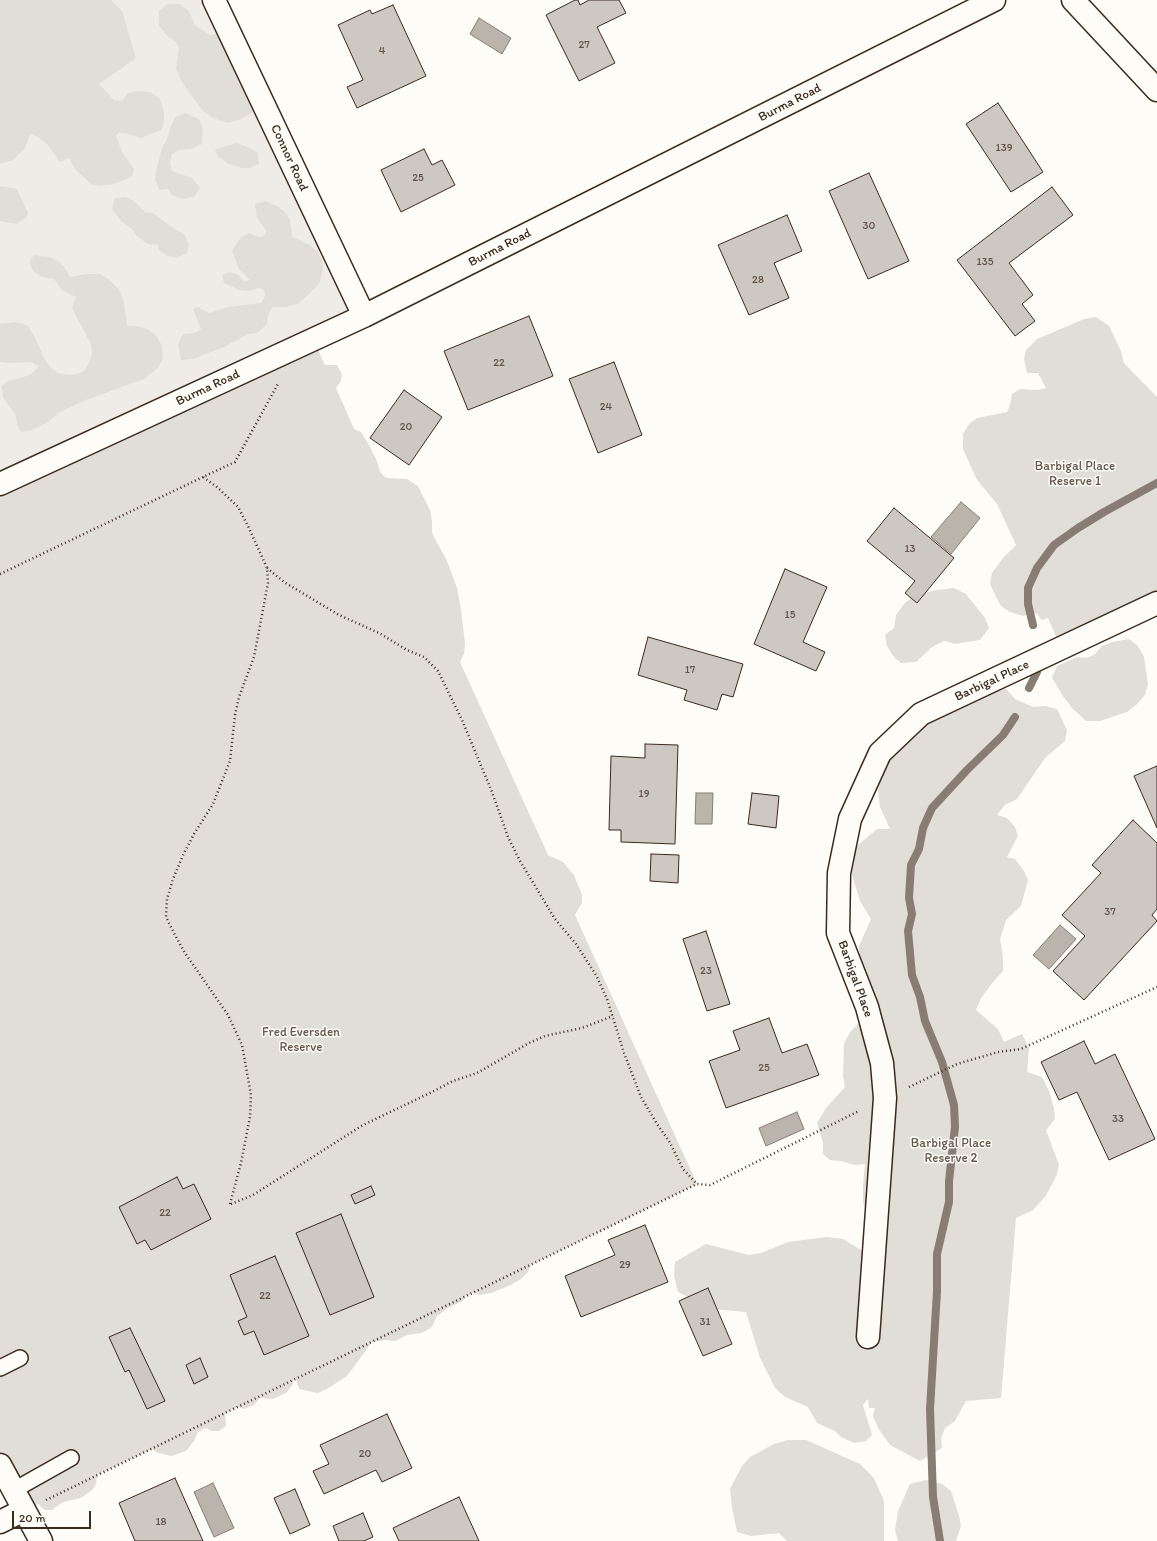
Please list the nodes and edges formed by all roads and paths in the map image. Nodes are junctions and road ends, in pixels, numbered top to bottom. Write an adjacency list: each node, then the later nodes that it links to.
1 (214, 0): 5 (street, Connor Road)
2 (994, 0): 5 (street, Burma Road)
3 (1073, 0): 4 (street)
4 (1157, 90)
5 (364, 316): 8 (street, Burma Road)
6 (280, 380): 7 (path)
7 (203, 477): 9 (path); 10 (path)
8 (0, 484)
9 (267, 568): 13 (path); 13 (path)
10 (0, 574)
11 (1157, 603): 15 (street, Barbigal Place)
12 (1157, 987): 14 (path)
13 (613, 1016): 16 (path)
14 (934, 1075)
15 (885, 1098): 16 (path); 17 (street, Barbigal Place)
16 (697, 1184): 23 (path)
17 (868, 1337)
18 (20, 1358): 19 (lane)
19 (0, 1368)
20 (71, 1458): 22 (lane)
21 (0, 1465): 22 (street)
22 (14, 1490): 23 (street)
23 (24, 1510): 24 (street); 25 (street)
24 (0, 1522)
25 (41, 1541)

